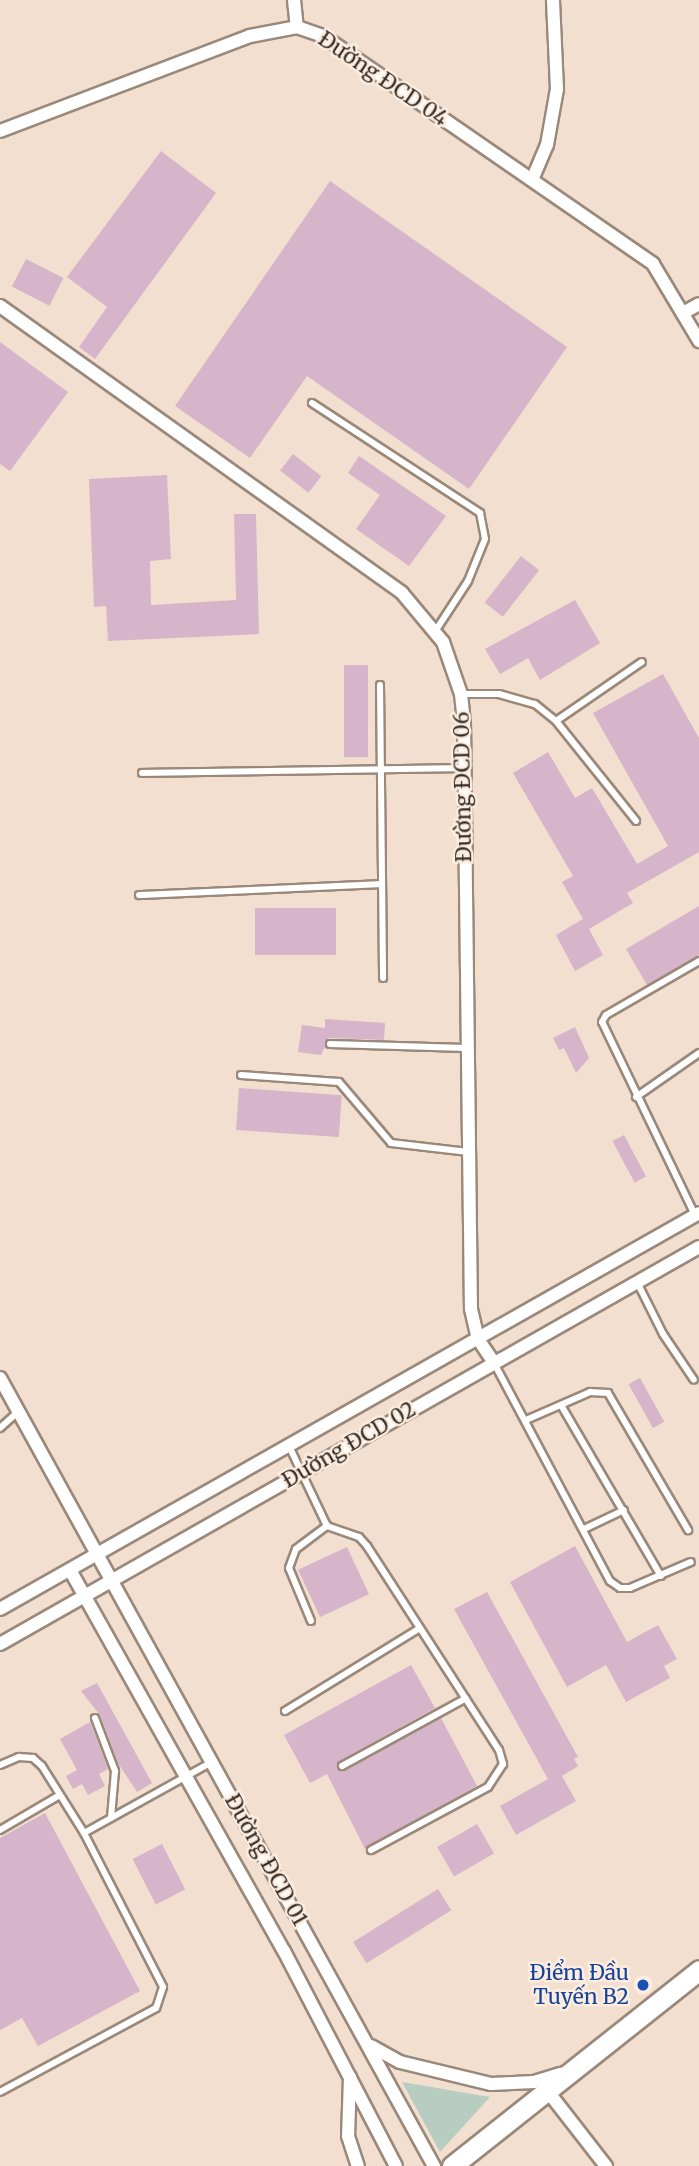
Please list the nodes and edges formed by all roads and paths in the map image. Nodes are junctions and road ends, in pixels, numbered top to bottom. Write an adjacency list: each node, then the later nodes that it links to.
1 (294, 0): 3 (street)
2 (553, 0): 5 (street)
3 (297, 27): 4 (street, Đường ĐCD 04); 5 (street, Đường ĐCD 04)
4 (0, 131)
5 (532, 180): 8 (street, Đường ĐCD 04)
6 (699, 304): 8 (street)
7 (0, 306): 11 (street, Đường ĐCD 06)
8 (683, 313): 9 (street, Đường ĐCD 04)
9 (699, 341)
10 (312, 402): 11 (lane)
11 (436, 630): 14 (street, Đường ĐCD 06)
12 (642, 662): 15 (lane)
13 (380, 685): 17 (lane)
14 (461, 694): 15 (lane); 16 (street, Đường ĐCD 06)
15 (556, 721): 19 (lane)
16 (463, 768): 17 (lane); 25 (street, Đường ĐCD 06)
17 (378, 771): 18 (lane); 20 (lane)
18 (142, 773)
19 (636, 821)
20 (380, 884): 21 (lane); 23 (lane)
21 (139, 895)
22 (699, 961): 28 (lane)
23 (383, 978)
24 (330, 1044): 25 (lane)
25 (466, 1048): 29 (street, Đường ĐCD 06)
26 (699, 1053): 28 (lane)
27 (241, 1075): 29 (lane)
28 (636, 1097): 30 (lane)
29 (468, 1152): 33 (street, Đường ĐCD 06)
30 (697, 1214): 33 (street, Đường ĐCD 02)
31 (699, 1247): 32 (street, Đường ĐCD 02)
32 (637, 1282): 34 (street, Đường ĐCD 02); 36 (lane)
33 (478, 1339): 34 (street, Đường ĐCD 06); 41 (street, Đường ĐCD 02)
34 (494, 1363): 39 (lane); 42 (street, Đường ĐCD 02)
35 (0, 1378): 38 (street, Đường ĐCD 01)
36 (694, 1380)
37 (561, 1405): 39 (lane); 43 (lane); 46 (lane)
38 (19, 1412): 40 (lane); 47 (street, Đường ĐCD 01)
39 (526, 1420): 45 (lane)
40 (0, 1428)
41 (289, 1446): 42 (lane); 47 (street, Đường ĐCD 02)
42 (303, 1471): 44 (lane); 51 (street, Đường ĐCD 02)
43 (624, 1510): 45 (lane); 50 (lane)
44 (327, 1526): 54 (lane); 55 (lane)
45 (584, 1529): 50 (lane)
46 (688, 1530)
47 (96, 1555): 49 (street, Đường ĐCD 02); 51 (street, Đường ĐCD 01)
48 (691, 1562): 50 (lane)
49 (70, 1570): 52 (street, Đường ĐCD 01); 53 (street, Đường ĐCD 02)
50 (661, 1576)
51 (111, 1581): 52 (street, Đường ĐCD 02); 60 (street, Đường ĐCD 01)
52 (85, 1596): 56 (street, Đường ĐCD 02); 63 (street, Đường ĐCD 01)
53 (0, 1609)
54 (311, 1620)
55 (420, 1628): 57 (lane); 58 (lane)
56 (0, 1644)
57 (466, 1698): 62 (lane); 68 (lane)
58 (285, 1711)
59 (95, 1718): 65 (lane)
60 (212, 1762): 63 (lane); 70 (street, Đường ĐCD 01)
61 (0, 1765): 64 (lane)
62 (342, 1766)
63 (186, 1776): 65 (lane); 72 (street, Đường ĐCD 01)
64 (60, 1795): 66 (lane); 67 (lane)
65 (111, 1818): 67 (lane)
66 (0, 1830)
67 (84, 1833): 74 (lane)
68 (371, 1850)
69 (699, 1970): 71 (main road)
70 (369, 2045): 71 (street); 77 (street, Đường ĐCD 01)
71 (568, 2072): 73 (main road)
72 (350, 2073): 75 (street); 76 (street, Đường ĐCD 01)
73 (546, 2089): 78 (main road); 79 (street)
74 (0, 2092)
75 (358, 2166)
76 (396, 2166)
77 (434, 2166)
78 (452, 2166)
79 (606, 2166)

